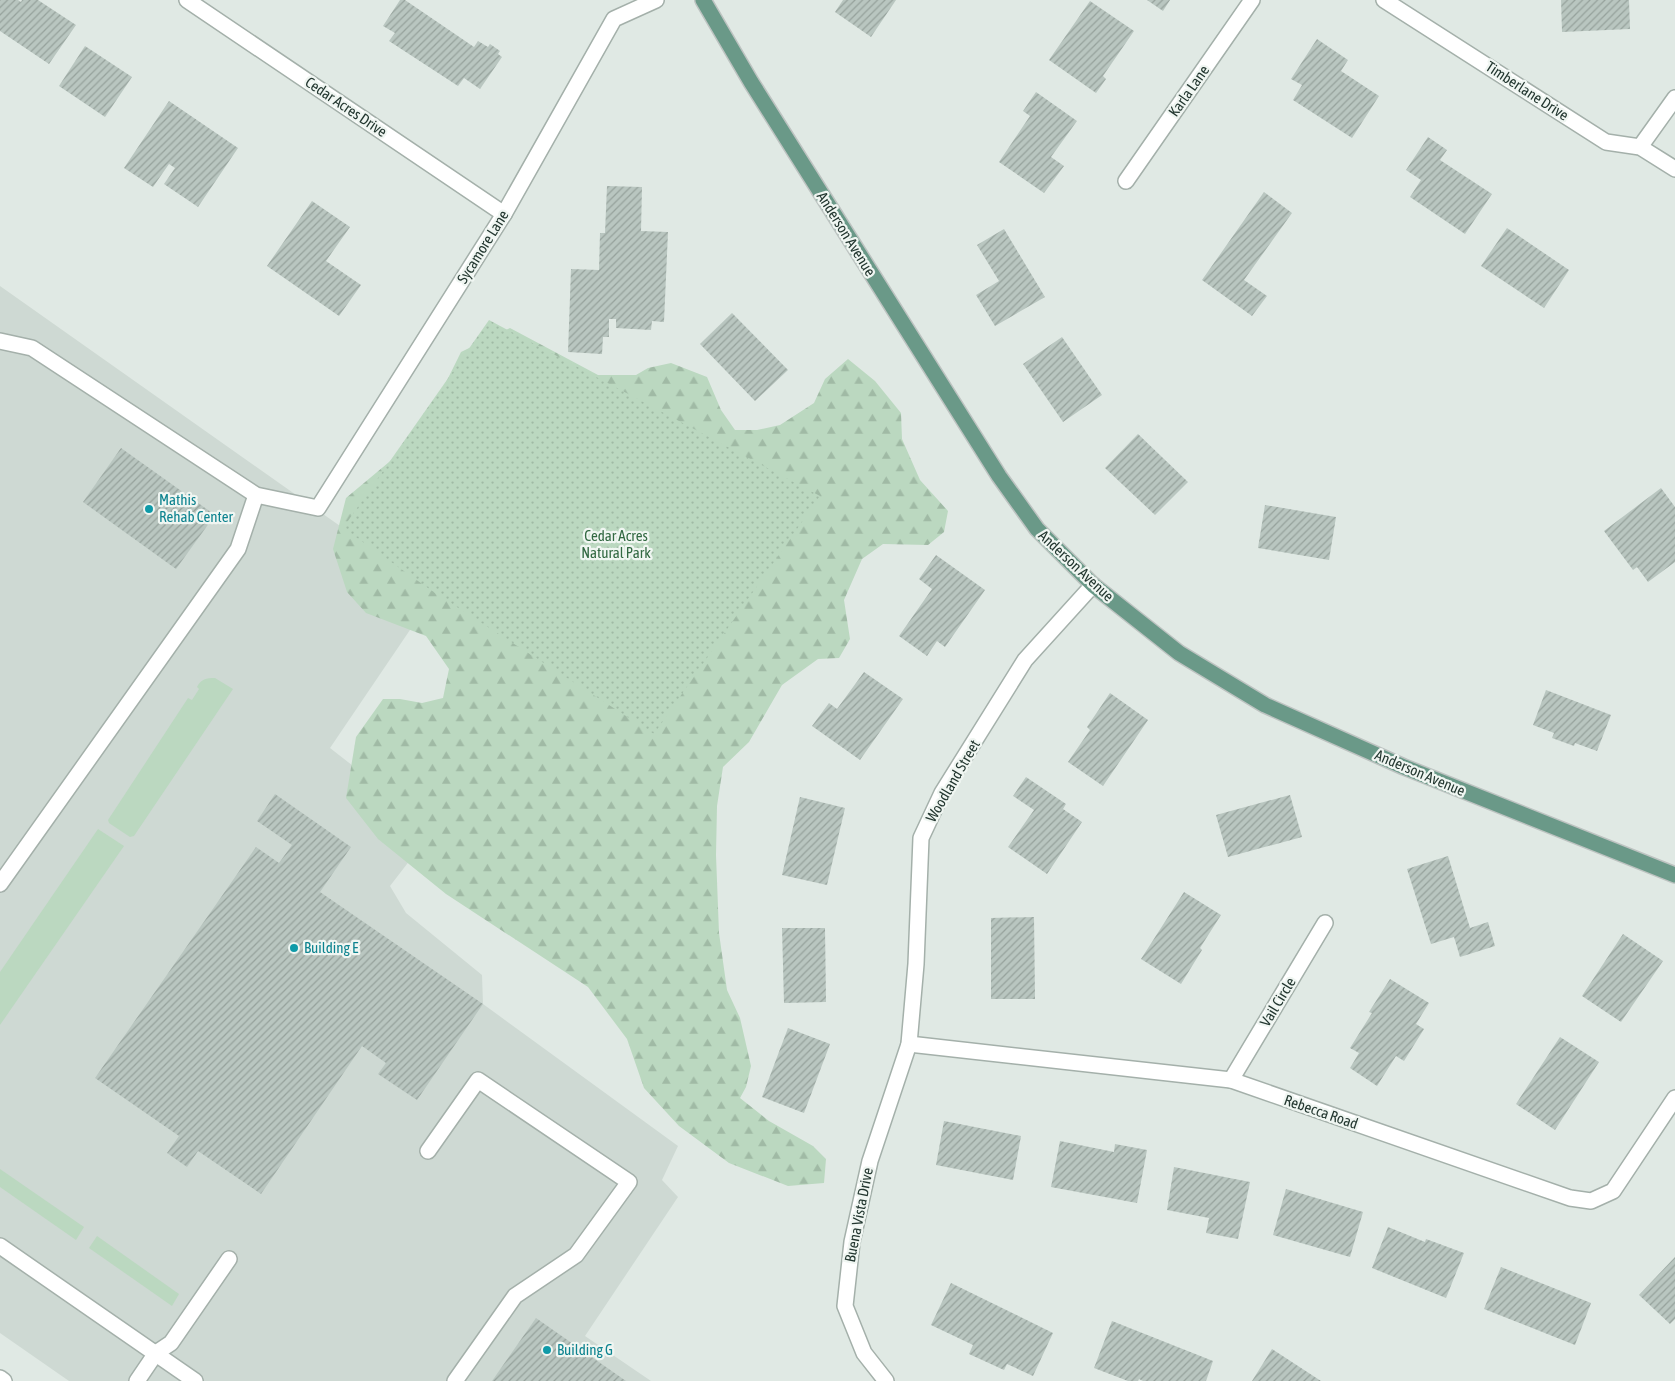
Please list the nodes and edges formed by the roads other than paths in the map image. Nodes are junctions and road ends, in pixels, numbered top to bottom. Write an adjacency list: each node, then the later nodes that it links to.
1 (187, 0): 10 (street, Cedar Acres Drive)
2 (656, 0): 10 (street, Sycamore Lane)
3 (703, 0): 13 (main road, Anderson Avenue)
4 (1252, 0): 9 (street, Karla Lane)
5 (1384, 0): 7 (street, Timberlane Drive)
6 (1675, 98): 7 (street)
7 (1640, 147): 8 (street, Timberlane Drive)
8 (1675, 169)
9 (1126, 181)
10 (504, 214): 12 (street, Sycamore Lane)
11 (0, 340): 12 (street)
12 (256, 495): 15 (street)
13 (1093, 585): 14 (main road, Anderson Avenue); 17 (street, Woodland Street)
14 (1675, 875)
15 (0, 884)
16 (1325, 923): 18 (street, Vail Circle)
17 (909, 1044): 18 (street, Rebecca Road); 29 (street, Buena Vista Drive)
18 (1231, 1080): 19 (street, Rebecca Road)
19 (1675, 1098)
20 (428, 1152): 28 (street)
21 (0, 1246): 23 (street)
22 (229, 1259): 23 (street)
23 (156, 1353): 26 (street); 27 (street)
24 (0, 1378): 25 (street)
25 (4, 1381)
26 (137, 1381)
27 (195, 1381)
28 (455, 1381)
29 (886, 1381)

